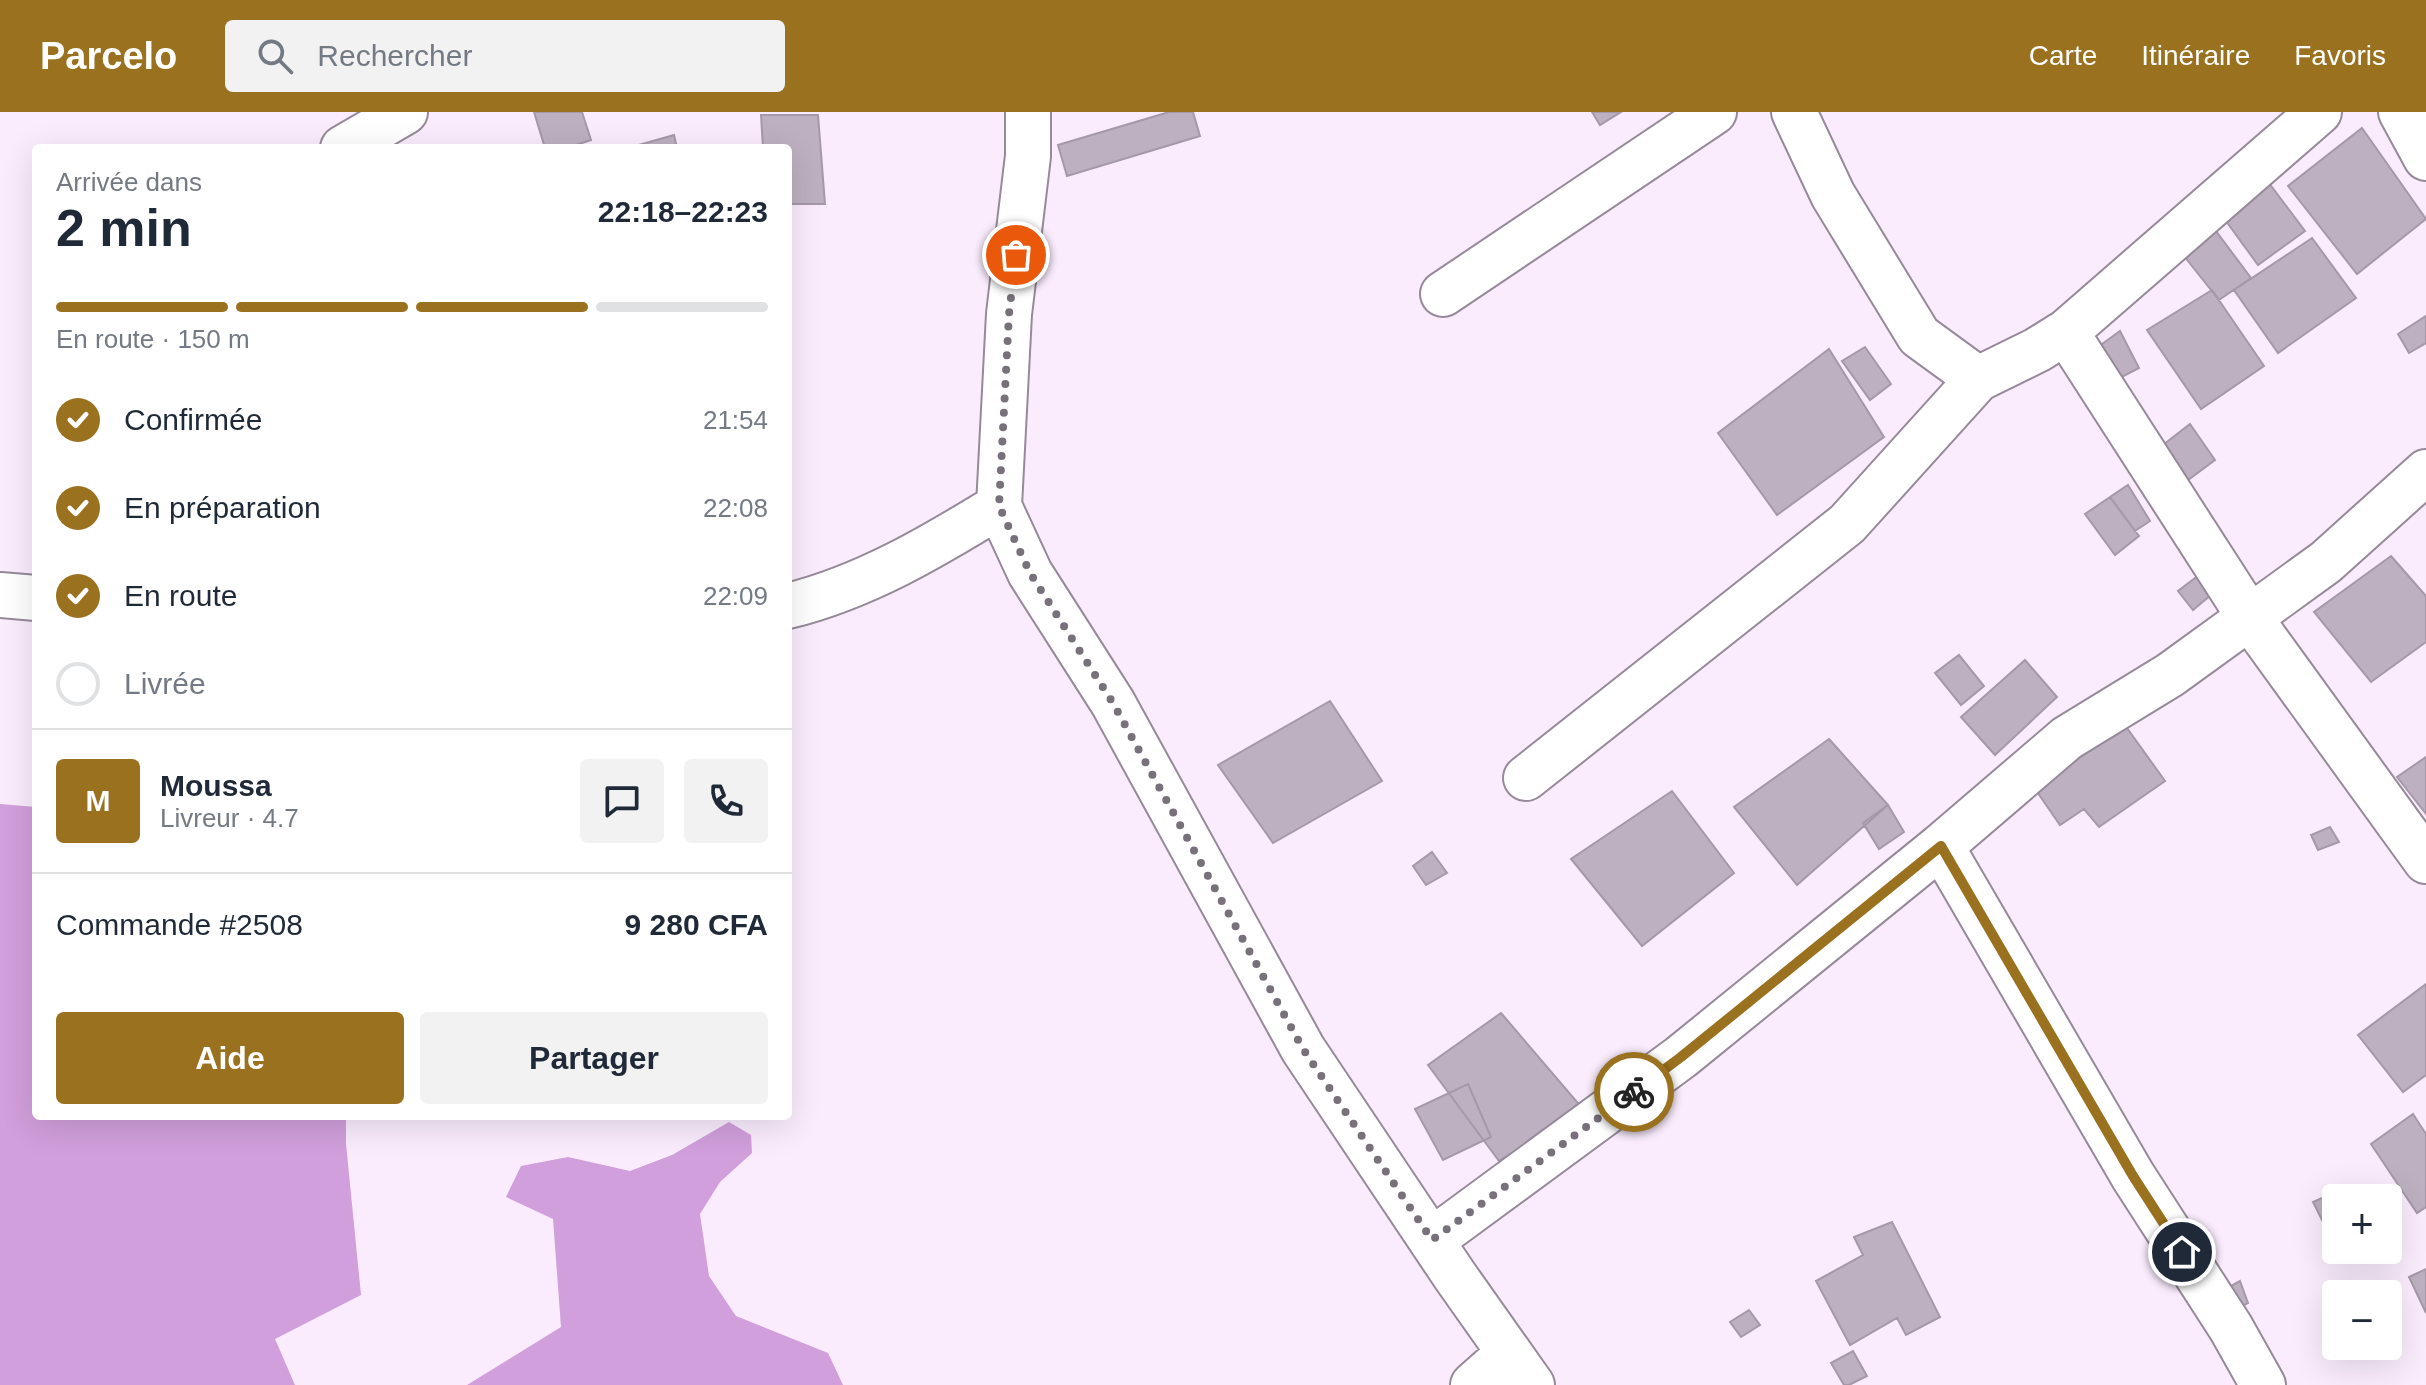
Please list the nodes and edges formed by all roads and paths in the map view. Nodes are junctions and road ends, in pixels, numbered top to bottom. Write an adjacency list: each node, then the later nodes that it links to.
1 (405, 112): 7 (street)
2 (1028, 112): 13 (street)
3 (1714, 112): 9 (street)
4 (1794, 112): 11 (street)
5 (2319, 112): 10 (street)
6 (2401, 112): 8 (street)
7 (350, 144)
8 (2426, 158)
9 (1443, 294)
10 (2066, 332): 11 (street); 17 (street)
11 (1978, 379): 18 (street)
12 (2426, 472): 17 (street)
13 (999, 506): 16 (street); 21 (street)
14 (0, 595): 15 (street)
15 (32, 598)
16 (792, 605)
17 (2250, 618): 19 (street); 20 (street)
18 (1526, 778)
19 (1941, 846): 21 (street); 24 (street)
20 (2426, 861)
21 (1432, 1240): 22 (street)
22 (1521, 1369): 23 (street)
23 (1473, 1385)
24 (2263, 1385)

